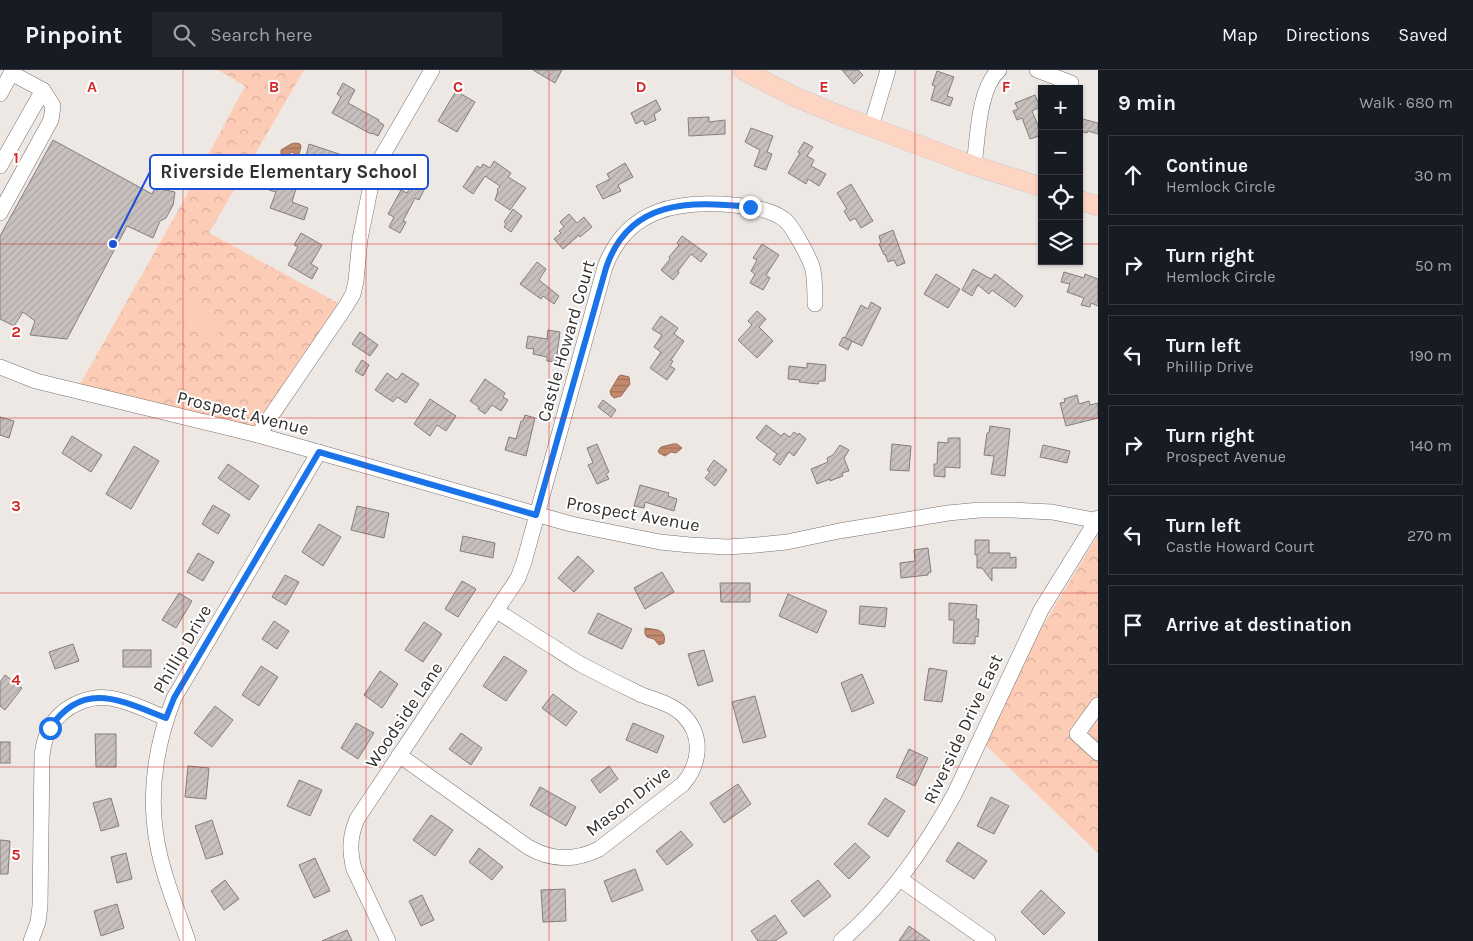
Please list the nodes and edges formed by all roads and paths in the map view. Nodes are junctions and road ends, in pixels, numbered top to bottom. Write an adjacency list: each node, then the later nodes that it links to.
1 (432, 70): 19 (street)
2 (743, 70): 10 (main road)
3 (888, 70): 10 (street)
4 (999, 70): 11 (street)
5 (1037, 70): 7 (street)
6 (12, 72): 8 (street); 9 (street)
7 (1071, 83)
8 (43, 90): 12 (street); 16 (street)
9 (0, 94)
10 (871, 127): 11 (main road)
11 (974, 165): 13 (main road)
12 (0, 166)
13 (1038, 186)
14 (1083, 201): 15 (main road)
15 (1098, 206)
16 (0, 213)
17 (815, 304): 21 (street, Castle Howard Court)
18 (0, 367): 19 (street, Prospect Avenue)
19 (258, 435): 20 (street, Prospect Avenue)
20 (319, 452): 21 (street, Prospect Avenue); 25 (street, Phillip Drive)
21 (536, 515): 22 (street, Prospect Avenue); 23 (street, Woodside Lane)
22 (1097, 520): 28 (street, Riverside Drive East)
23 (496, 611): 27 (street, Woodside Lane); 27 (street, Mason Drive)
24 (1098, 705): 26 (street)
25 (166, 718): 29 (street); 30 (street, Phillip Drive)
26 (1098, 753)
27 (399, 755): 31 (street, Woodside Lane)
28 (900, 879): 32 (street, Riverside Drive East); 33 (street)
29 (30, 941)
30 (188, 941)
31 (388, 941)
32 (841, 941)
33 (988, 941)

